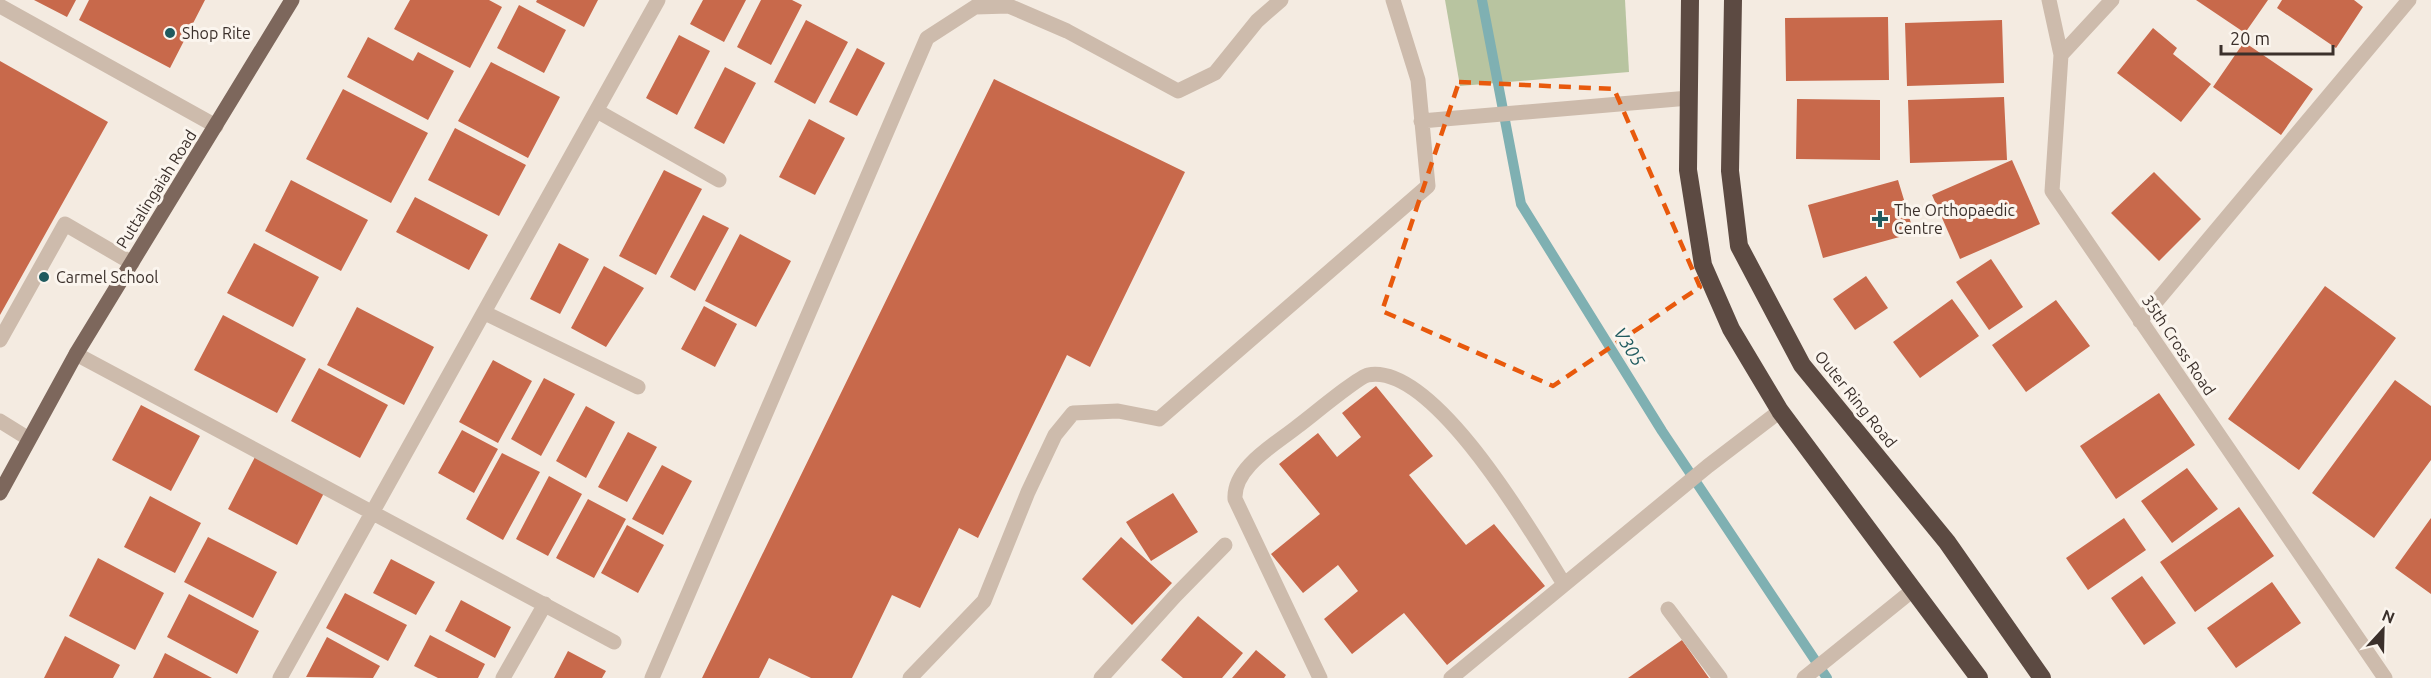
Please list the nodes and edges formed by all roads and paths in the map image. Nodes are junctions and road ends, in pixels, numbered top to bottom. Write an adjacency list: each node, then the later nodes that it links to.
1 (291, 0): 19 (main road, Puttalingaiah Road)
2 (658, 0): 17 (street)
3 (1281, 0): 40 (street)
4 (1393, 0): 18 (street)
5 (1682, 0): 14 (highway)
6 (1690, 0): 14 (highway)
7 (1733, 0): 13 (highway, Outer Ring Road)
8 (1740, 0): 13 (highway)
9 (2049, 0): 15 (street, 35th Cross Road)
10 (2112, 0): 15 (street)
11 (2409, 0): 23 (street)
12 (0, 6): 19 (street)
13 (1734, 19): 48 (highway, Outer Ring Road)
14 (1691, 20): 16 (highway)
15 (2061, 55): 23 (street, 35th Cross Road)
16 (1689, 98): 18 (street); 27 (highway)
17 (597, 111): 20 (street); 22 (street)
18 (1421, 121): 41 (street)
19 (216, 126): 21 (main road, Puttalingaiah Road)
20 (719, 180)
21 (132, 263): 24 (street); 25 (main road, Puttalingaiah Road)
22 (485, 313): 26 (street); 31 (street)
23 (2140, 321): 49 (street, 35th Cross Road)
24 (0, 340)
25 (76, 354): 29 (main road, Puttalingaiah Road); 31 (street)
26 (638, 387)
27 (1780, 411): 33 (street); 34 (highway)
28 (0, 421): 29 (street)
29 (29, 439): 30 (main road, Puttalingaiah Road)
30 (0, 493)
31 (374, 513): 35 (street); 38 (street)
32 (1225, 545): 42 (street)
33 (1564, 584): 43 (street); 44 (street)
34 (1913, 590): 46 (street); 47 (highway)
35 (545, 604): 37 (street); 39 (street)
36 (1668, 609): 45 (street)
37 (614, 642)
38 (280, 678)
39 (504, 678)
40 (652, 678)
41 (910, 678)
42 (1101, 678)
43 (1320, 678)
44 (1451, 678)
45 (1720, 678)
46 (1804, 678)
47 (1978, 678)
48 (2042, 678)
49 (2385, 678)

